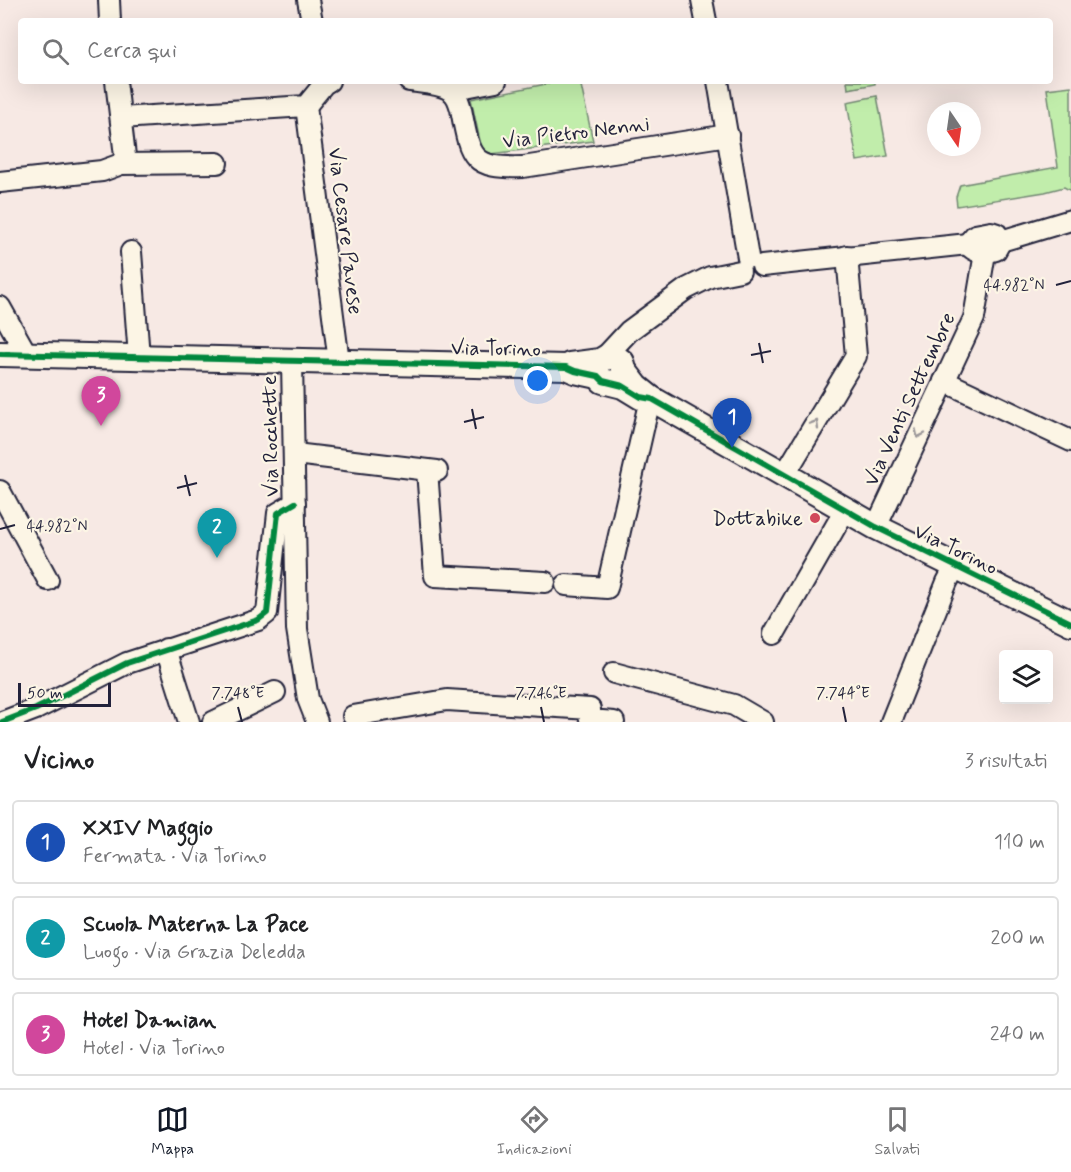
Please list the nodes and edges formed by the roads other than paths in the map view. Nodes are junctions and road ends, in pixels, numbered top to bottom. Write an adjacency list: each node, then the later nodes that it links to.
1 (110, 0): 4 (street)
2 (308, 0): 5 (street)
3 (702, 0): 6 (street)
4 (110, 18)
5 (311, 18)
6 (705, 18)
7 (116, 84): 14 (street)
8 (323, 84): 13 (street)
9 (423, 84): 12 (street)
10 (481, 84): 12 (street)
11 (719, 84): 15 (street)
12 (450, 90): 15 (street, Via Pietro Nenni)
13 (306, 106): 14 (street); 29 (street, Via Cesare Pavese)
14 (121, 118): 17 (street)
15 (728, 135): 23 (street)
16 (217, 163): 17 (street)
17 (121, 164): 18 (street)
18 (0, 182)
19 (1071, 220): 20 (street)
20 (977, 249): 22 (street); 31 (street, Via Venti Settembre)
21 (131, 252): 27 (street)
22 (847, 256): 23 (street); 35 (street, one-way to 22)
23 (750, 265): 30 (street)
24 (0, 308): 26 (street)
25 (0, 354): 26 (main road, Via Torino)
26 (27, 355): 27 (main road, Via Torino)
27 (139, 357): 28 (main road, Via Torino)
28 (292, 362): 29 (main road, Via Torino); 34 (street, Via Rocchette)
29 (339, 362): 30 (main road, Via Torino)
30 (608, 370): 32 (main road, Via Torino)
31 (944, 381): 33 (street); 39 (street, Via Venti Settembre, one-way to 39)
32 (652, 399): 35 (main road, Via Torino); 43 (street)
33 (1071, 441)
34 (295, 454): 37 (street, Via Rocchette); 42 (street)
35 (784, 474): 38 (main road, Via Torino)
36 (0, 491): 41 (street)
37 (295, 503): 46 (street); 54 (street, Via Rocchette)
38 (845, 510): 39 (main road, Via Torino); 45 (street)
39 (876, 527): 40 (main road, Via Torino)
40 (955, 567): 44 (main road, Via Torino); 57 (street)
41 (48, 580)
42 (544, 582)
43 (566, 585)
44 (1071, 623)
45 (774, 634)
46 (166, 649): 51 (street); 52 (street)
47 (614, 673): 56 (street)
48 (275, 692): 53 (street)
49 (504, 713): 50 (street); 55 (street)
50 (353, 716)
51 (2, 722)
52 (189, 722)
53 (213, 722)
54 (317, 722)
55 (614, 722)
56 (763, 722)
57 (891, 722)

